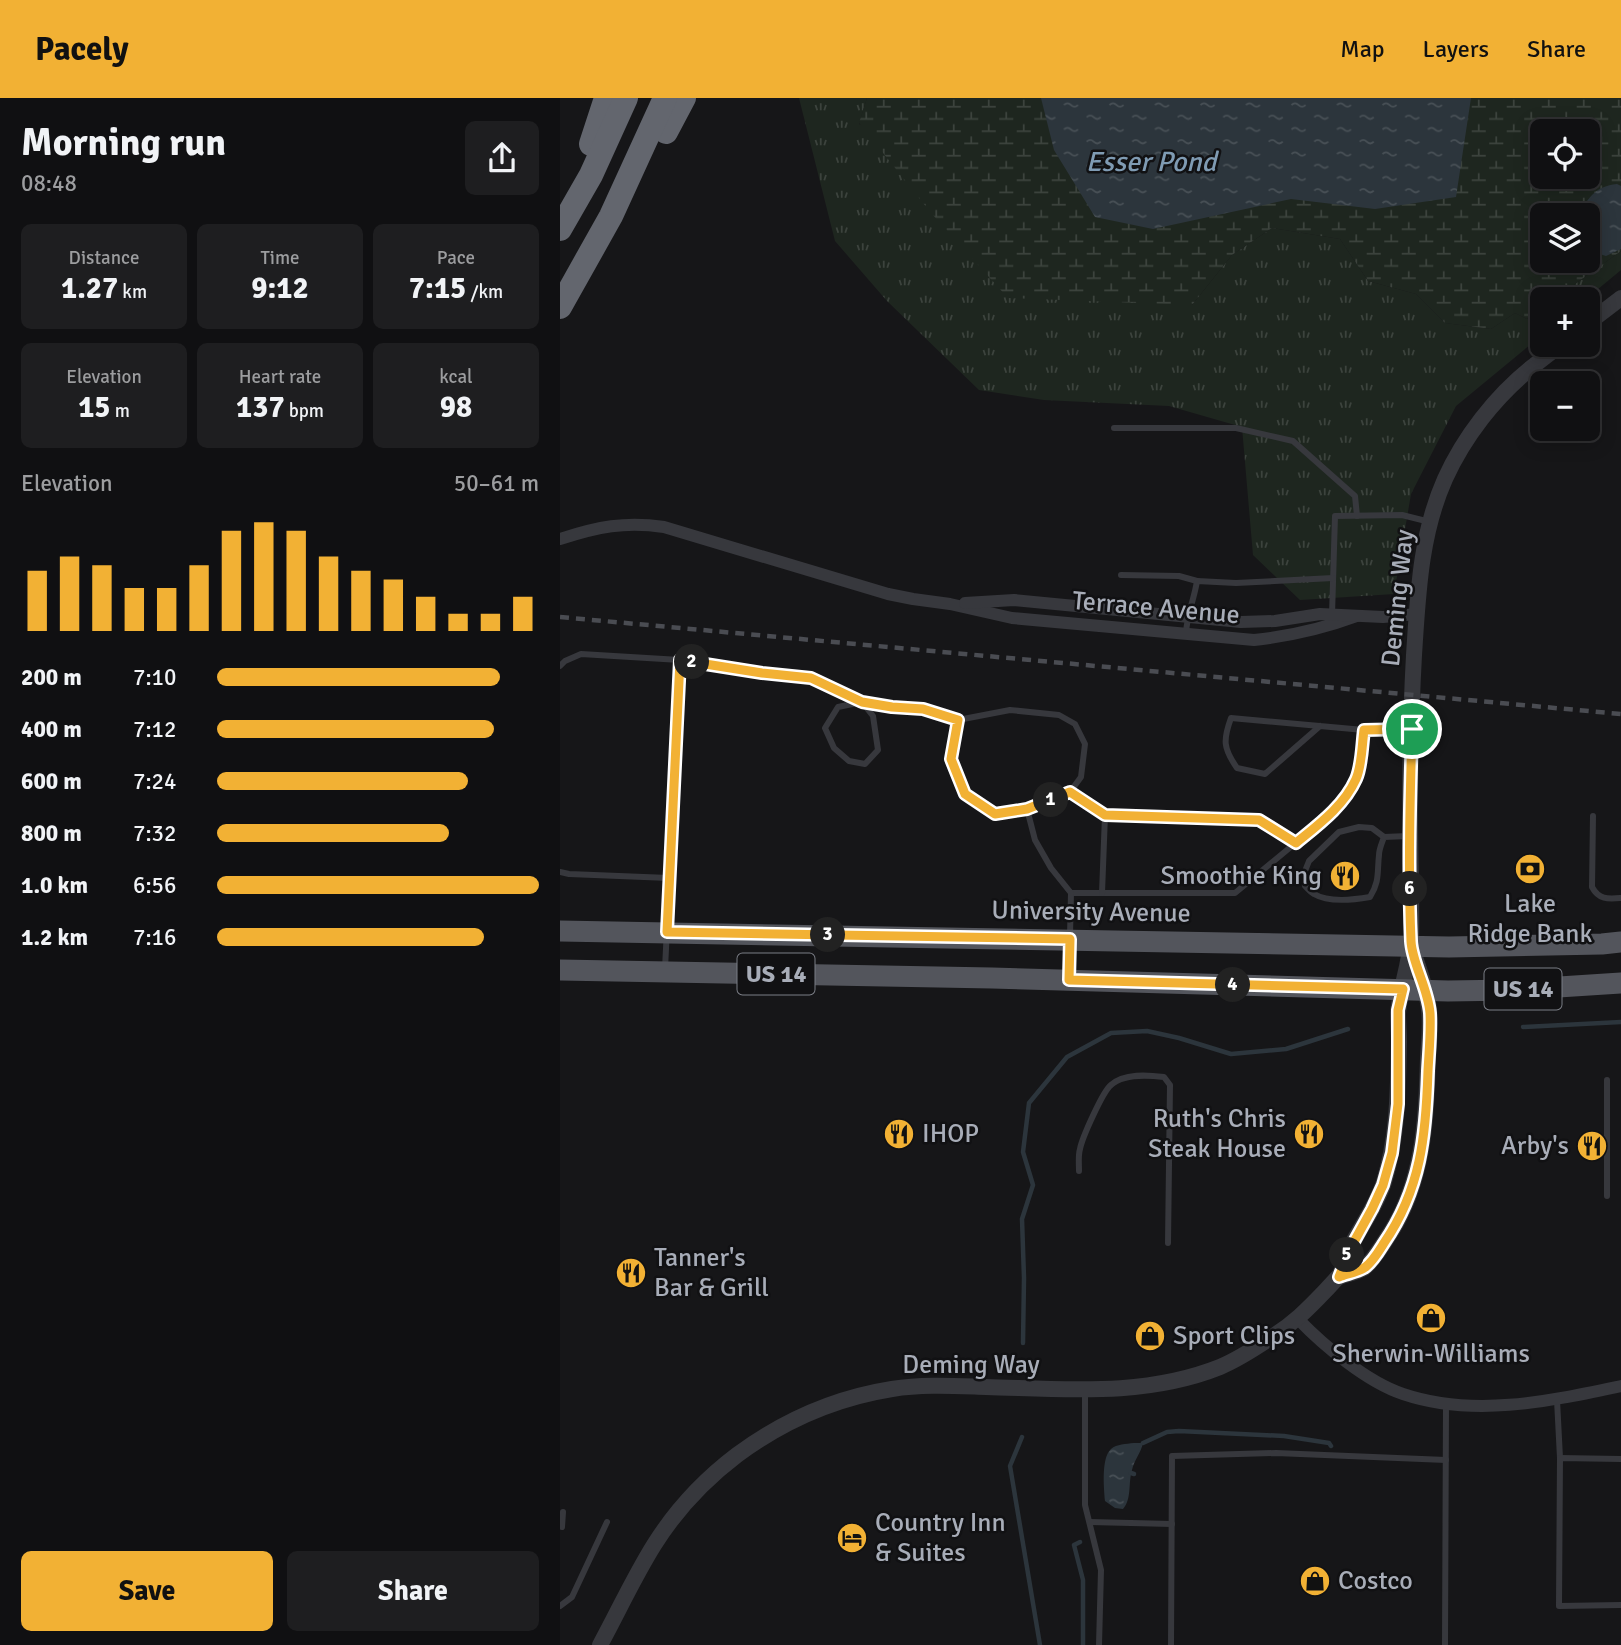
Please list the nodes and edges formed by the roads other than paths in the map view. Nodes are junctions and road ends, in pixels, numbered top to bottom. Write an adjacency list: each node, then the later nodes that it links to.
1 (606, 98): 6 (highway)
2 (626, 98): 6 (highway)
3 (665, 98): 5 (highway)
4 (684, 98): 5 (highway)
5 (633, 168): 8 (highway)
6 (561, 226)
7 (1621, 298): 9 (street)
8 (560, 307)
9 (1600, 314)
10 (1545, 357): 13 (street, Deming Way)
11 (1114, 428): 12 (lane)
12 (1357, 516): 13 (lane); 16 (lane)
13 (1430, 522): 19 (street, Deming Way)
14 (560, 539): 18 (street, Terrace Avenue)
15 (1121, 575): 17 (lane)
16 (1333, 578): 17 (lane); 20 (lane)
17 (1197, 581): 22 (lane)
18 (950, 604): 22 (street, Terrace Avenue); 23 (street, Terrace Avenue)
19 (1417, 614): 21 (street, Terrace Avenue); 29 (street, Deming Way)
20 (1332, 615): 21 (street, Terrace Avenue); 22 (street, Terrace Avenue)
21 (1357, 616): 23 (street, Terrace Avenue)
22 (1187, 617): 23 (lane)
23 (1185, 635)
24 (680, 660): 25 (lane); 26 (lane); 39 (lane)
25 (560, 666)
26 (862, 702): 26 (lane); 27 (lane)
27 (958, 720): 31 (lane); 32 (lane)
28 (1320, 726): 28 (lane); 30 (lane)
29 (1412, 729): 30 (lane); 35 (street, Deming Way)
30 (1364, 730): 37 (lane)
31 (1070, 792): 32 (lane); 33 (lane)
32 (1027, 809): 40 (lane)
33 (1105, 815): 37 (lane); 41 (lane)
34 (1594, 816): 42 (lane)
35 (1410, 836): 36 (lane); 47 (street, Deming Way)
36 (1384, 837): 36 (lane)
37 (1296, 843): 41 (lane)
38 (560, 872): 39 (lane)
39 (669, 878): 44 (lane)
40 (1071, 893): 41 (lane); 45 (lane)
41 (1102, 893)
42 (1621, 898)
43 (560, 931): 44 (main road, University Avenue / US 14)
44 (667, 932): 45 (main road, University Avenue / US 14); 49 (lane)
45 (1070, 939): 47 (main road, University Avenue / US 14); 50 (lane)
46 (1621, 942): 47 (main road, University Avenue / US 14)
47 (1411, 946): 52 (street, Deming Way); 53 (street, Deming Way)
48 (560, 970): 49 (main road, US 14)
49 (665, 971): 50 (main road, US 14)
50 (1069, 980): 52 (main road, US 14)
51 (1621, 983): 53 (main road, US 14)
52 (1403, 989): 53 (main road, US 14); 58 (street, Deming Way)
53 (1426, 990): 58 (street, Deming Way)
54 (1607, 1080): 56 (lane)
55 (1079, 1171): 57 (lane)
56 (1607, 1196)
57 (1168, 1243)
58 (1339, 1277): 59 (street, Deming Way)
59 (1298, 1319): 61 (street, Deming Way); 63 (street)
60 (1621, 1386): 62 (street)
61 (1085, 1390): 69 (lane); 74 (street, Deming Way)
62 (1557, 1400): 63 (street); 64 (lane)
63 (1446, 1405): 66 (lane)
64 (1560, 1458): 65 (lane); 72 (lane)
65 (1621, 1459)
66 (1446, 1460): 70 (lane); 77 (lane)
67 (563, 1512): 71 (lane)
68 (607, 1522): 73 (lane)
69 (1090, 1522): 70 (lane); 75 (lane)
70 (1172, 1524): 76 (lane)
71 (562, 1527)
72 (1621, 1605)
73 (560, 1606)
74 (600, 1645)
75 (1099, 1645)
76 (1171, 1645)
77 (1445, 1645)

